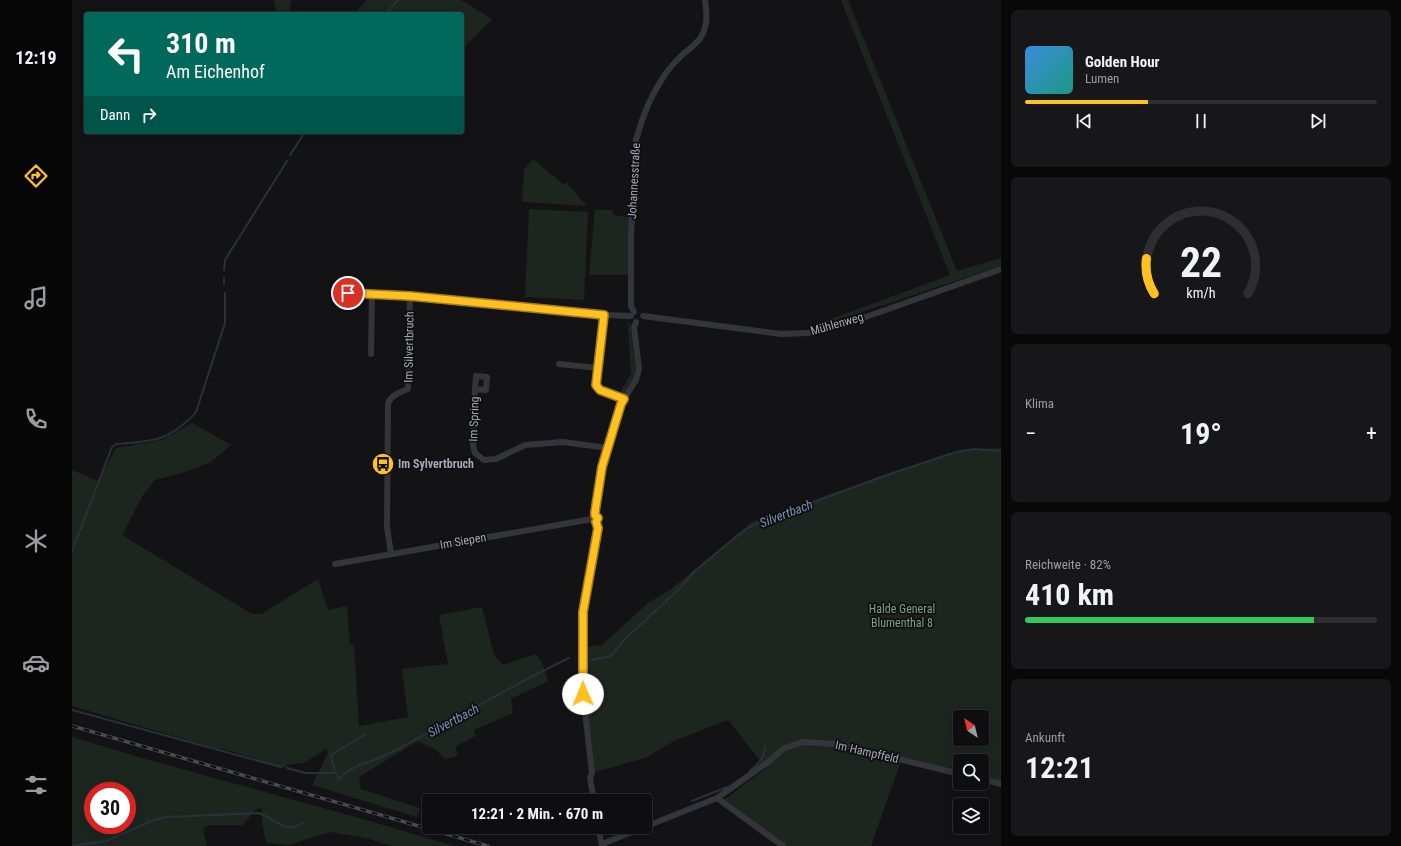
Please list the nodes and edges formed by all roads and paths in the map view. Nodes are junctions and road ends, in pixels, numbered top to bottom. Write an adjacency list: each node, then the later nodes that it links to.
1 (704, 0): 6 (street, Johannesstraße)
2 (1001, 269): 8 (street, Mühlenweg)
3 (337, 292): 4 (street, Mühlenweg)
4 (372, 294): 5 (street, Mühlenweg); 10 (street)
5 (410, 296): 7 (street, Mühlenweg); 17 (street, Im Silvertbruch)
6 (633, 314): 7 (street, Mühlenweg); 8 (street, Mühlenweg); 9 (street)
7 (604, 315): 12 (street)
8 (643, 316): 9 (street)
9 (636, 322): 14 (street)
10 (371, 354)
11 (559, 364): 12 (street)
12 (598, 368): 14 (street)
13 (476, 389): 15 (street, Im Spring)
14 (624, 399): 15 (street)
15 (608, 448): 16 (street)
16 (594, 519): 17 (street, Im Siepen); 22 (street)
17 (391, 554): 18 (street, Im Siepen)
18 (335, 564)
19 (953, 772): 23 (street, Im Hampffeld)
20 (989, 781): 21 (street)
21 (1001, 784)
22 (593, 794)
23 (717, 798): 25 (street, Im Hampffeld); 26 (street)
24 (600, 834): 25 (street)
25 (602, 845)
26 (783, 846)

